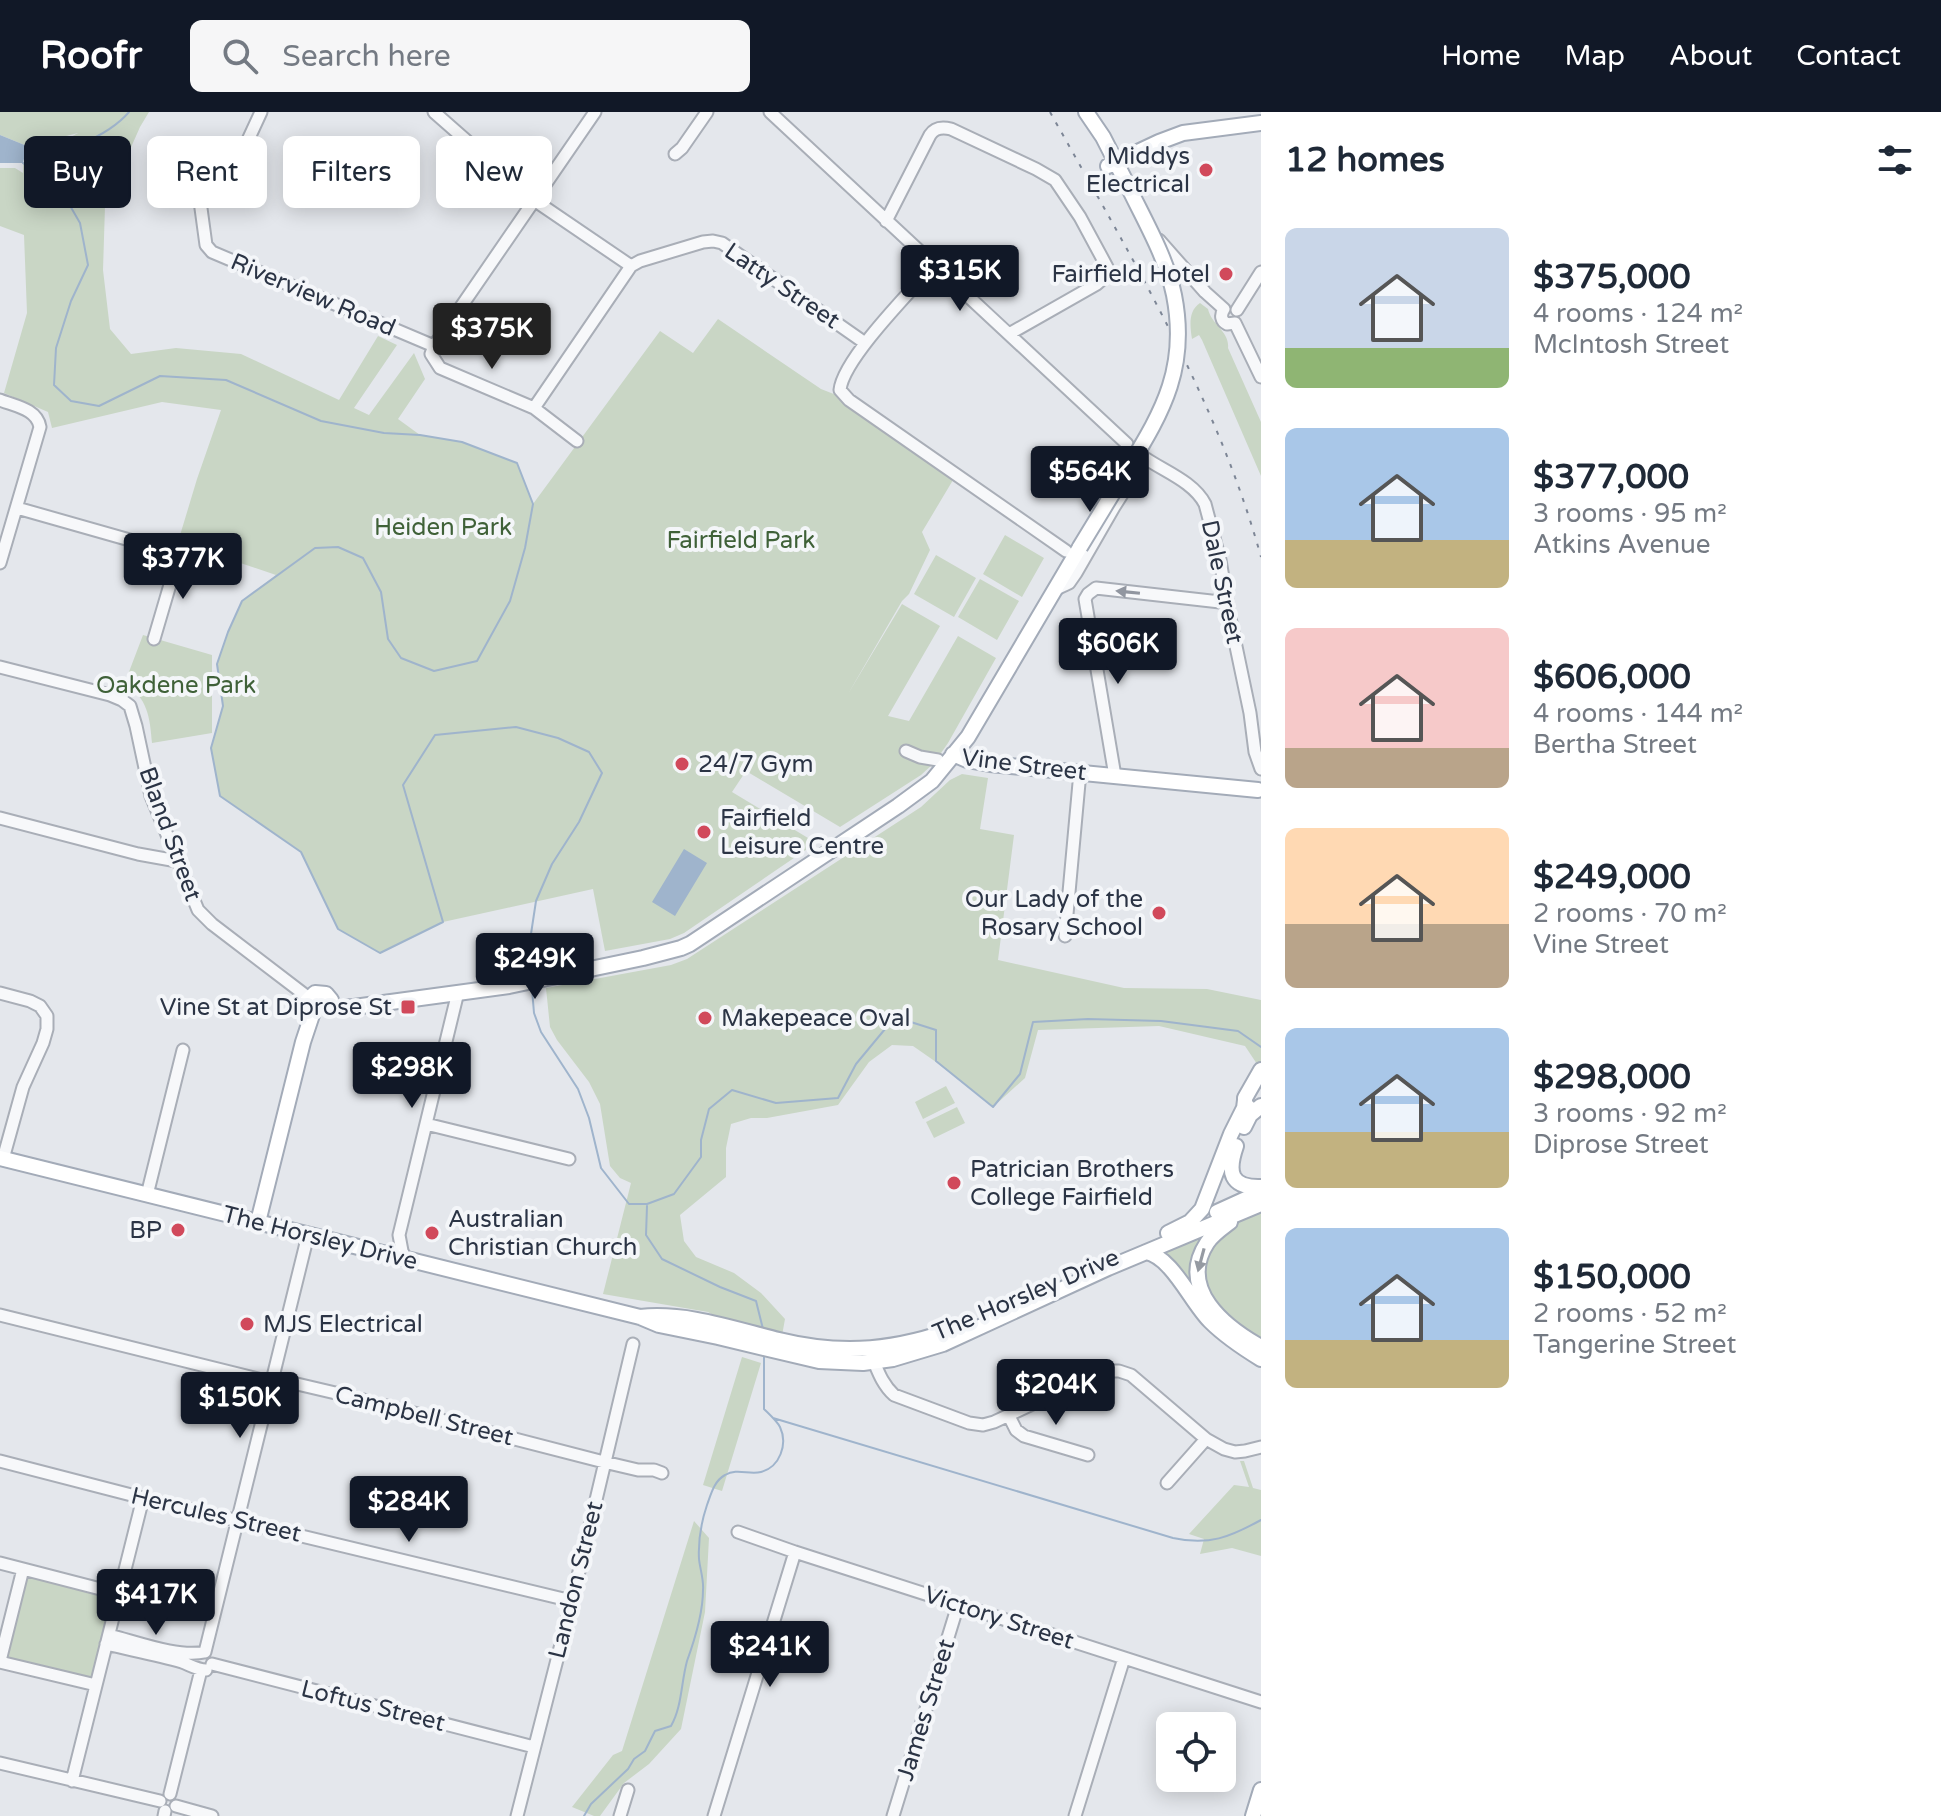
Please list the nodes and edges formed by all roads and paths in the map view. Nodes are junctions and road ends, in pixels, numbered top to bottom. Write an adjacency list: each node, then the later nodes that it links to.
1 (261, 112): 25 (street, Riverview Road)
2 (434, 112): 9 (street)
3 (595, 112): 11 (street)
4 (707, 112): 10 (street)
5 (770, 112): 15 (street)
6 (1088, 116): 12 (main road)
7 (1261, 123): 12 (main road)
8 (1261, 132): 12 (main road)
9 (461, 136)
10 (675, 154)
11 (552, 174)
12 (1116, 174): 32 (main road)
13 (529, 208): 25 (street)
14 (546, 208): 18 (street)
15 (886, 221): 17 (street); 23 (street)
16 (1159, 240): 20 (street)
17 (934, 265): 23 (street); 24 (street)
18 (631, 266): 24 (street, Latty Street); 28 (street)
19 (1261, 272): 21 (street)
20 (1224, 309): 21 (street); 22 (street)
21 (1237, 310): 22 (street)
22 (1235, 323): 26 (street)
23 (1009, 334): 30 (street)
24 (865, 343): 32 (street)
25 (434, 346): 28 (street)
26 (1261, 377)
27 (0, 400): 31 (street)
28 (534, 408): 29 (street)
29 (577, 441)
30 (1127, 444)
31 (17, 508): 33 (street); 34 (street)
32 (1073, 546): 36 (main road); 41 (main road)
33 (179, 554): 35 (street); 38 (street)
34 (0, 563)
35 (225, 570)
36 (1054, 590): 37 (street, Dale Street); 41 (main road)
37 (1227, 601): 44 (street, one-way to 44); 45 (street, Dale Street)
38 (154, 639)
39 (0, 667): 47 (street, Bland Street)
40 (906, 751): 42 (street)
41 (953, 754): 43 (main road, Vine Street); 49 (main road, Vine Street)
42 (938, 760)
43 (1080, 772): 44 (main road, Vine Street); 48 (street)
44 (1115, 776): 45 (main road, Vine Street)
45 (1260, 782)
46 (0, 818): 47 (street)
47 (177, 861): 51 (street, Bland Street)
48 (1065, 936)
49 (458, 992): 52 (main road, Vine Street); 59 (street)
50 (0, 993): 60 (street)
51 (309, 998): 52 (main road); 53 (main road)
52 (331, 1008): 53 (main road)
53 (312, 1015): 65 (main road)
54 (183, 1050): 63 (street)
55 (1261, 1070): 58 (main road)
56 (1261, 1077): 57 (main road)
57 (1261, 1085)
58 (1256, 1105): 62 (main road); 66 (main road)
59 (426, 1124): 61 (street); 68 (street)
60 (2, 1159): 63 (main road, The Horsley Drive)
61 (569, 1159)
62 (1261, 1190): 66 (main road, The Horsley Drive)
63 (147, 1195): 65 (main road, The Horsley Drive)
64 (1257, 1206): 69 (main road, The Horsley Drive); 74 (main road, one-way to 74)
65 (258, 1222): 67 (main road, The Horsley Drive)
66 (1168, 1233): 75 (main road, The Horsley Drive)
67 (308, 1235): 70 (main road, The Horsley Drive); 77 (street)
68 (399, 1235): 70 (street); 71 (street)
69 (1146, 1252): 75 (main road, The Horsley Drive); 76 (main road)
70 (382, 1253): 71 (main road, The Horsley Drive)
71 (406, 1259): 75 (main road, The Horsley Drive)
72 (0, 1315): 77 (street, Campbell Street)
73 (633, 1344): 83 (street, Landon Street)
74 (1261, 1347)
75 (872, 1356): 78 (street)
76 (1261, 1359)
77 (273, 1380): 83 (street, Campbell Street); 87 (street)
78 (1009, 1416): 79 (street); 81 (street)
79 (1206, 1439): 80 (street); 85 (street)
80 (1261, 1447)
81 (1088, 1455)
82 (0, 1461): 86 (street, Hercules Street)
83 (604, 1462): 84 (street, Campbell Street); 93 (street, Landon Street)
84 (662, 1473)
85 (1167, 1483)
86 (143, 1498): 87 (street, Hercules Street); 92 (street)
87 (238, 1520): 93 (street, Hercules Street); 98 (street)
88 (738, 1532): 89 (street, Victory Street)
89 (795, 1552): 94 (street, Victory Street); 110 (street)
90 (0, 1563): 91 (street)
91 (23, 1569): 92 (street); 97 (street)
92 (120, 1594): 95 (street)
93 (572, 1601): 101 (street, Landon Street)
94 (958, 1605): 96 (street, Victory Street); 111 (street, James Street)
95 (108, 1640): 98 (street, Loftus Street); 99 (street)
96 (1124, 1658): 100 (street, Victory Street); 112 (street)
97 (0, 1662): 99 (street)
98 (202, 1662): 101 (street, Loftus Street); 106 (street)
99 (96, 1685): 103 (street)
100 (1261, 1702)
101 (534, 1747): 108 (street, Landon Street)
102 (0, 1763): 103 (street)
103 (72, 1781): 106 (street)
104 (628, 1790): 109 (street)
105 (1261, 1790): 113 (main road)
106 (167, 1806): 107 (street)
107 (212, 1816)
108 (517, 1816)
109 (620, 1816)
110 (714, 1816)
111 (893, 1816)
112 (1075, 1816)
113 (1253, 1816)

